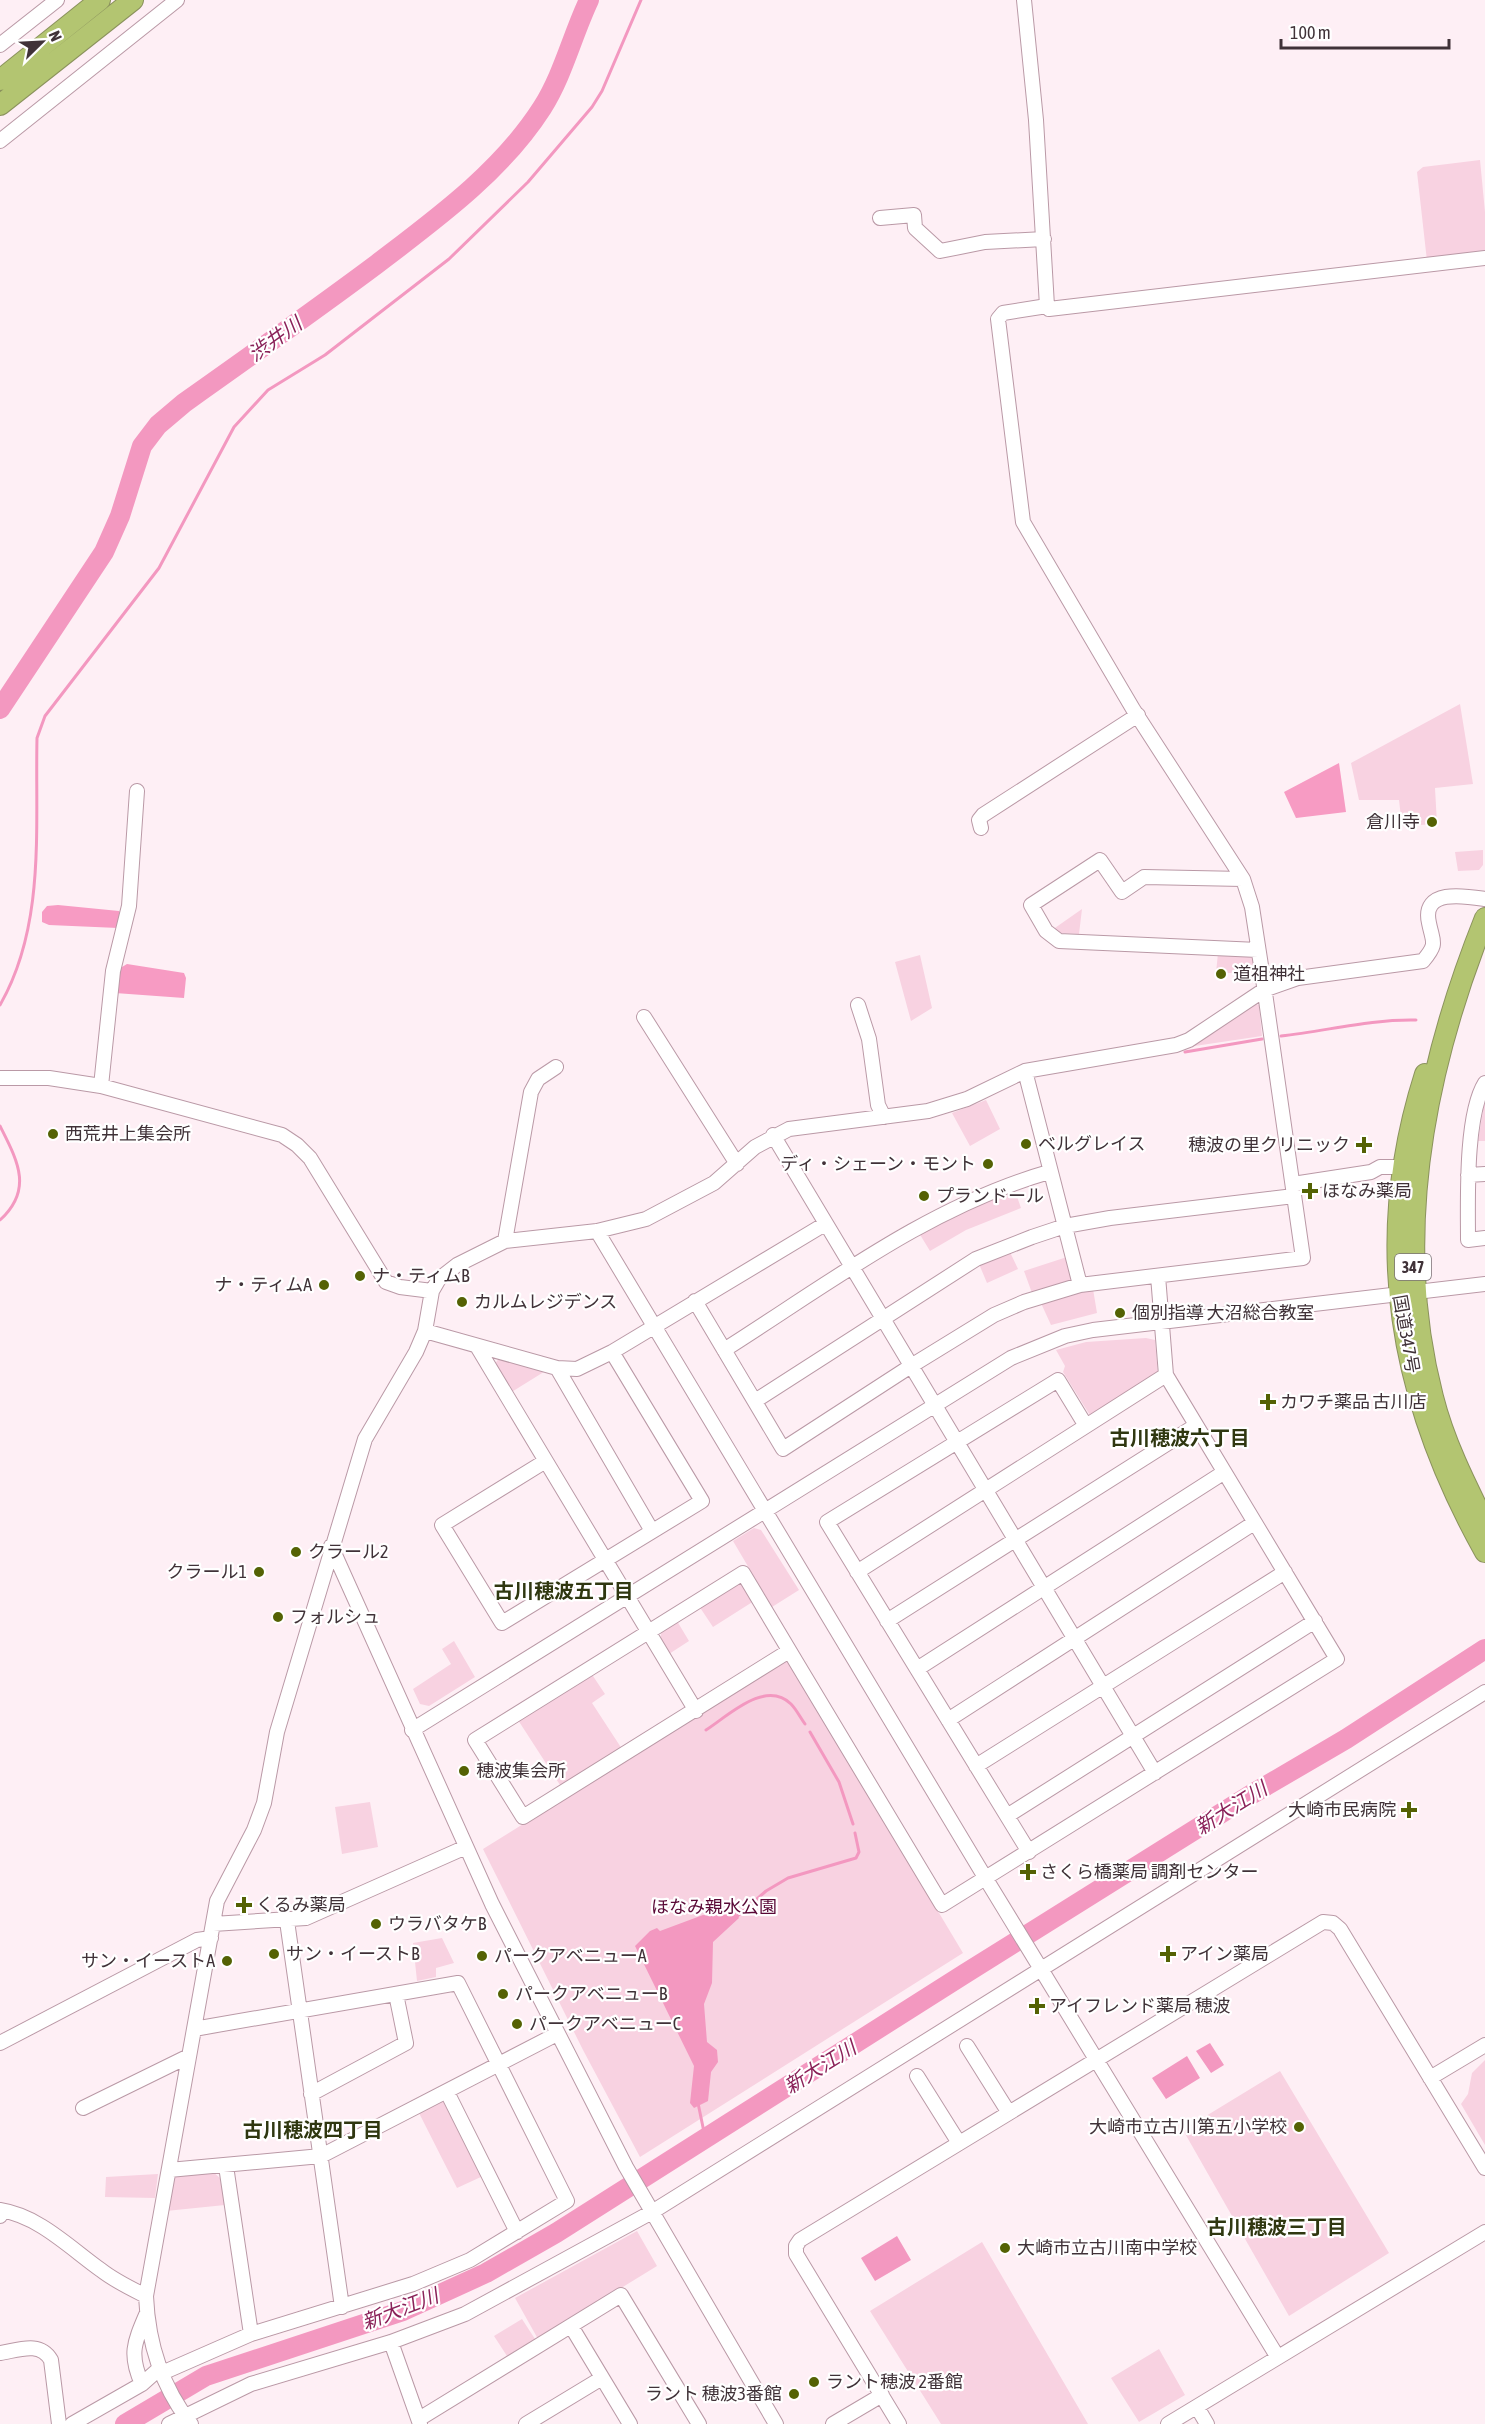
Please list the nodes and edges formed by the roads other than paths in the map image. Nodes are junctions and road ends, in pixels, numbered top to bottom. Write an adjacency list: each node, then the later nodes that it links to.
1 (57, 0): 6 (street)
2 (100, 0): 7 (highway)
3 (133, 0): 8 (highway)
4 (177, 0): 9 (street)
5 (1024, 0): 11 (street)
6 (0, 45)
7 (0, 80)
8 (0, 105)
9 (0, 141)
10 (880, 218): 11 (street)
11 (1044, 239): 13 (street)
12 (1485, 258): 13 (street)
13 (1047, 306): 14 (street)
14 (1138, 715): 16 (street); 17 (street)
15 (137, 791): 29 (street)
16 (981, 828)
17 (1243, 879): 20 (street); 20 (street)
18 (1485, 899): 21 (street)
19 (1485, 918): 22 (highway, 国道347号 / 347)
20 (1258, 950): 21 (street)
21 (1264, 990): 26 (street); 37 (street)
22 (1454, 1002): 33 (highway, 国道347号 / 347); 48 (highway, 国道347号 / 347)
23 (858, 1005): 30 (street)
24 (644, 1017): 32 (street)
25 (556, 1067): 42 (street)
26 (1025, 1071): 30 (street); 34 (street)
27 (0, 1078): 29 (street)
28 (1485, 1083): 36 (street)
29 (101, 1086): 47 (street)
30 (884, 1117): 31 (street)
31 (773, 1135): 32 (street); 38 (street)
32 (737, 1164): 40 (street)
33 (1404, 1167): 37 (street); 48 (highway, 国道347号 / 347)
34 (1050, 1172): 39 (street); 43 (street)
35 (1485, 1174): 36 (street)
36 (1468, 1175): 41 (street)
37 (1293, 1190): 39 (street); 44 (street)
38 (825, 1224): 43 (street); 49 (street)
39 (1065, 1226): 46 (street); 50 (street)
40 (597, 1231): 42 (street); 52 (street)
41 (1485, 1238)
42 (505, 1241): 47 (street)
43 (852, 1268): 50 (street); 55 (street)
44 (1158, 1276): 46 (street); 51 (street)
45 (1485, 1284): 48 (street)
46 (1080, 1285): 57 (street)
47 (432, 1291): 53 (street)
48 (1406, 1293): 51 (street); 70 (highway, 国道347号 / 347); 74 (highway, 国道347号 / 347)
49 (695, 1301): 52 (street); 55 (street)
50 (882, 1318): 57 (street); 60 (street)
51 (1162, 1320): 59 (street); 61 (street)
52 (653, 1327): 56 (street); 68 (street)
53 (425, 1331): 54 (street); 73 (street)
54 (478, 1348): 58 (street); 65 (street)
55 (724, 1350): 60 (street)
56 (612, 1352): 58 (street); 71 (street)
57 (910, 1366): 60 (street); 61 (street)
58 (557, 1368): 71 (street)
59 (1166, 1375): 62 (street); 63 (street)
60 (754, 1401)
61 (934, 1406): 64 (street); 68 (street)
62 (1086, 1426): 64 (street); 67 (street)
63 (1195, 1426): 66 (street); 72 (street)
64 (957, 1443): 67 (street); 76 (street)
65 (544, 1462): 75 (street); 75 (street)
66 (1223, 1473): 69 (street); 78 (street)
67 (985, 1490): 72 (street); 76 (street)
68 (764, 1513): 79 (street); 97 (street)
69 (1254, 1523): 77 (street); 83 (street)
70 (1485, 1523)
71 (652, 1531): 75 (street)
72 (1015, 1540): 78 (street); 80 (street)
73 (331, 1546): 90 (street); 99 (street)
74 (1485, 1552)
75 (603, 1561): 79 (street)
76 (857, 1572): 80 (street)
77 (1285, 1572): 81 (street); 86 (street)
78 (1044, 1588): 83 (street); 85 (street)
79 (626, 1599): 82 (street); 90 (street)
80 (887, 1621): 85 (street)
81 (1315, 1621): 91 (street); 93 (street)
82 (647, 1632): 84 (street); 88 (street); 88 (street)
83 (1074, 1639): 86 (street); 89 (street)
84 (789, 1651): 88 (street); 97 (street)
85 (917, 1669): 89 (street)
86 (1103, 1686): 91 (street); 92 (street)
87 (1485, 1692): 100 (street)
88 (696, 1711)
89 (948, 1720): 92 (street)
90 (412, 1730): 95 (street)
91 (1132, 1736): 93 (street); 94 (street)
92 (976, 1766): 94 (street)
93 (1155, 1773): 96 (street)
94 (1007, 1816): 96 (street)
95 (466, 1847): 98 (street); 104 (street)
96 (1029, 1852): 97 (street)
97 (986, 1879): 100 (street)
98 (286, 1921): 99 (street); 102 (street)
99 (212, 1930): 103 (street); 105 (street)
100 (1041, 1969): 109 (street); 122 (street)
101 (396, 1994): 102 (street); 110 (street); 114 (street)
102 (300, 2011): 103 (street); 114 (street)
103 (194, 2029): 108 (street)
104 (557, 2034): 110 (street); 122 (street)
105 (0, 2043)
106 (1485, 2045): 112 (street)
107 (967, 2046): 116 (street)
108 (189, 2056): 115 (street); 121 (street)
109 (1096, 2060): 112 (street); 116 (street); 133 (street)
110 (499, 2065): 113 (street); 124 (street)
111 (917, 2076): 117 (street)
112 (1430, 2078): 120 (street)
113 (447, 2092): 118 (street); 124 (street)
114 (311, 2094): 118 (street)
115 (83, 2108)
116 (1009, 2113): 117 (street)
117 (959, 2144): 137 (street)
118 (321, 2156): 119 (street); 127 (street)
119 (226, 2166): 121 (street); 130 (street)
120 (1485, 2168)
121 (169, 2170): 126 (street)
122 (652, 2212): 131 (street); 147 (street)
123 (0, 2216): 126 (street)
124 (517, 2232): 127 (street)
125 (1485, 2232): 133 (street)
126 (146, 2296): 128 (street)
127 (342, 2307): 130 (street)
128 (147, 2313): 134 (street); 136 (street)
129 (571, 2326): 135 (street); 140 (street); 146 (street)
130 (251, 2334): 134 (street)
131 (391, 2342): 139 (street); 140 (street)
132 (0, 2354): 141 (street)
133 (1277, 2356): 138 (street)
134 (163, 2374): 136 (street); 139 (street)
135 (602, 2378): 144 (street); 145 (street)
136 (142, 2384): 142 (street)
137 (882, 2395): 148 (street); 149 (street)
138 (1197, 2407): 150 (street); 151 (street)
139 (186, 2416): 143 (street)
140 (420, 2421)
141 (58, 2424)
142 (72, 2424)
143 (169, 2424)
144 (526, 2424)
145 (630, 2424)
146 (699, 2424)
147 (776, 2424)
148 (833, 2424)
149 (900, 2424)
150 (1168, 2424)
151 (1207, 2424)

